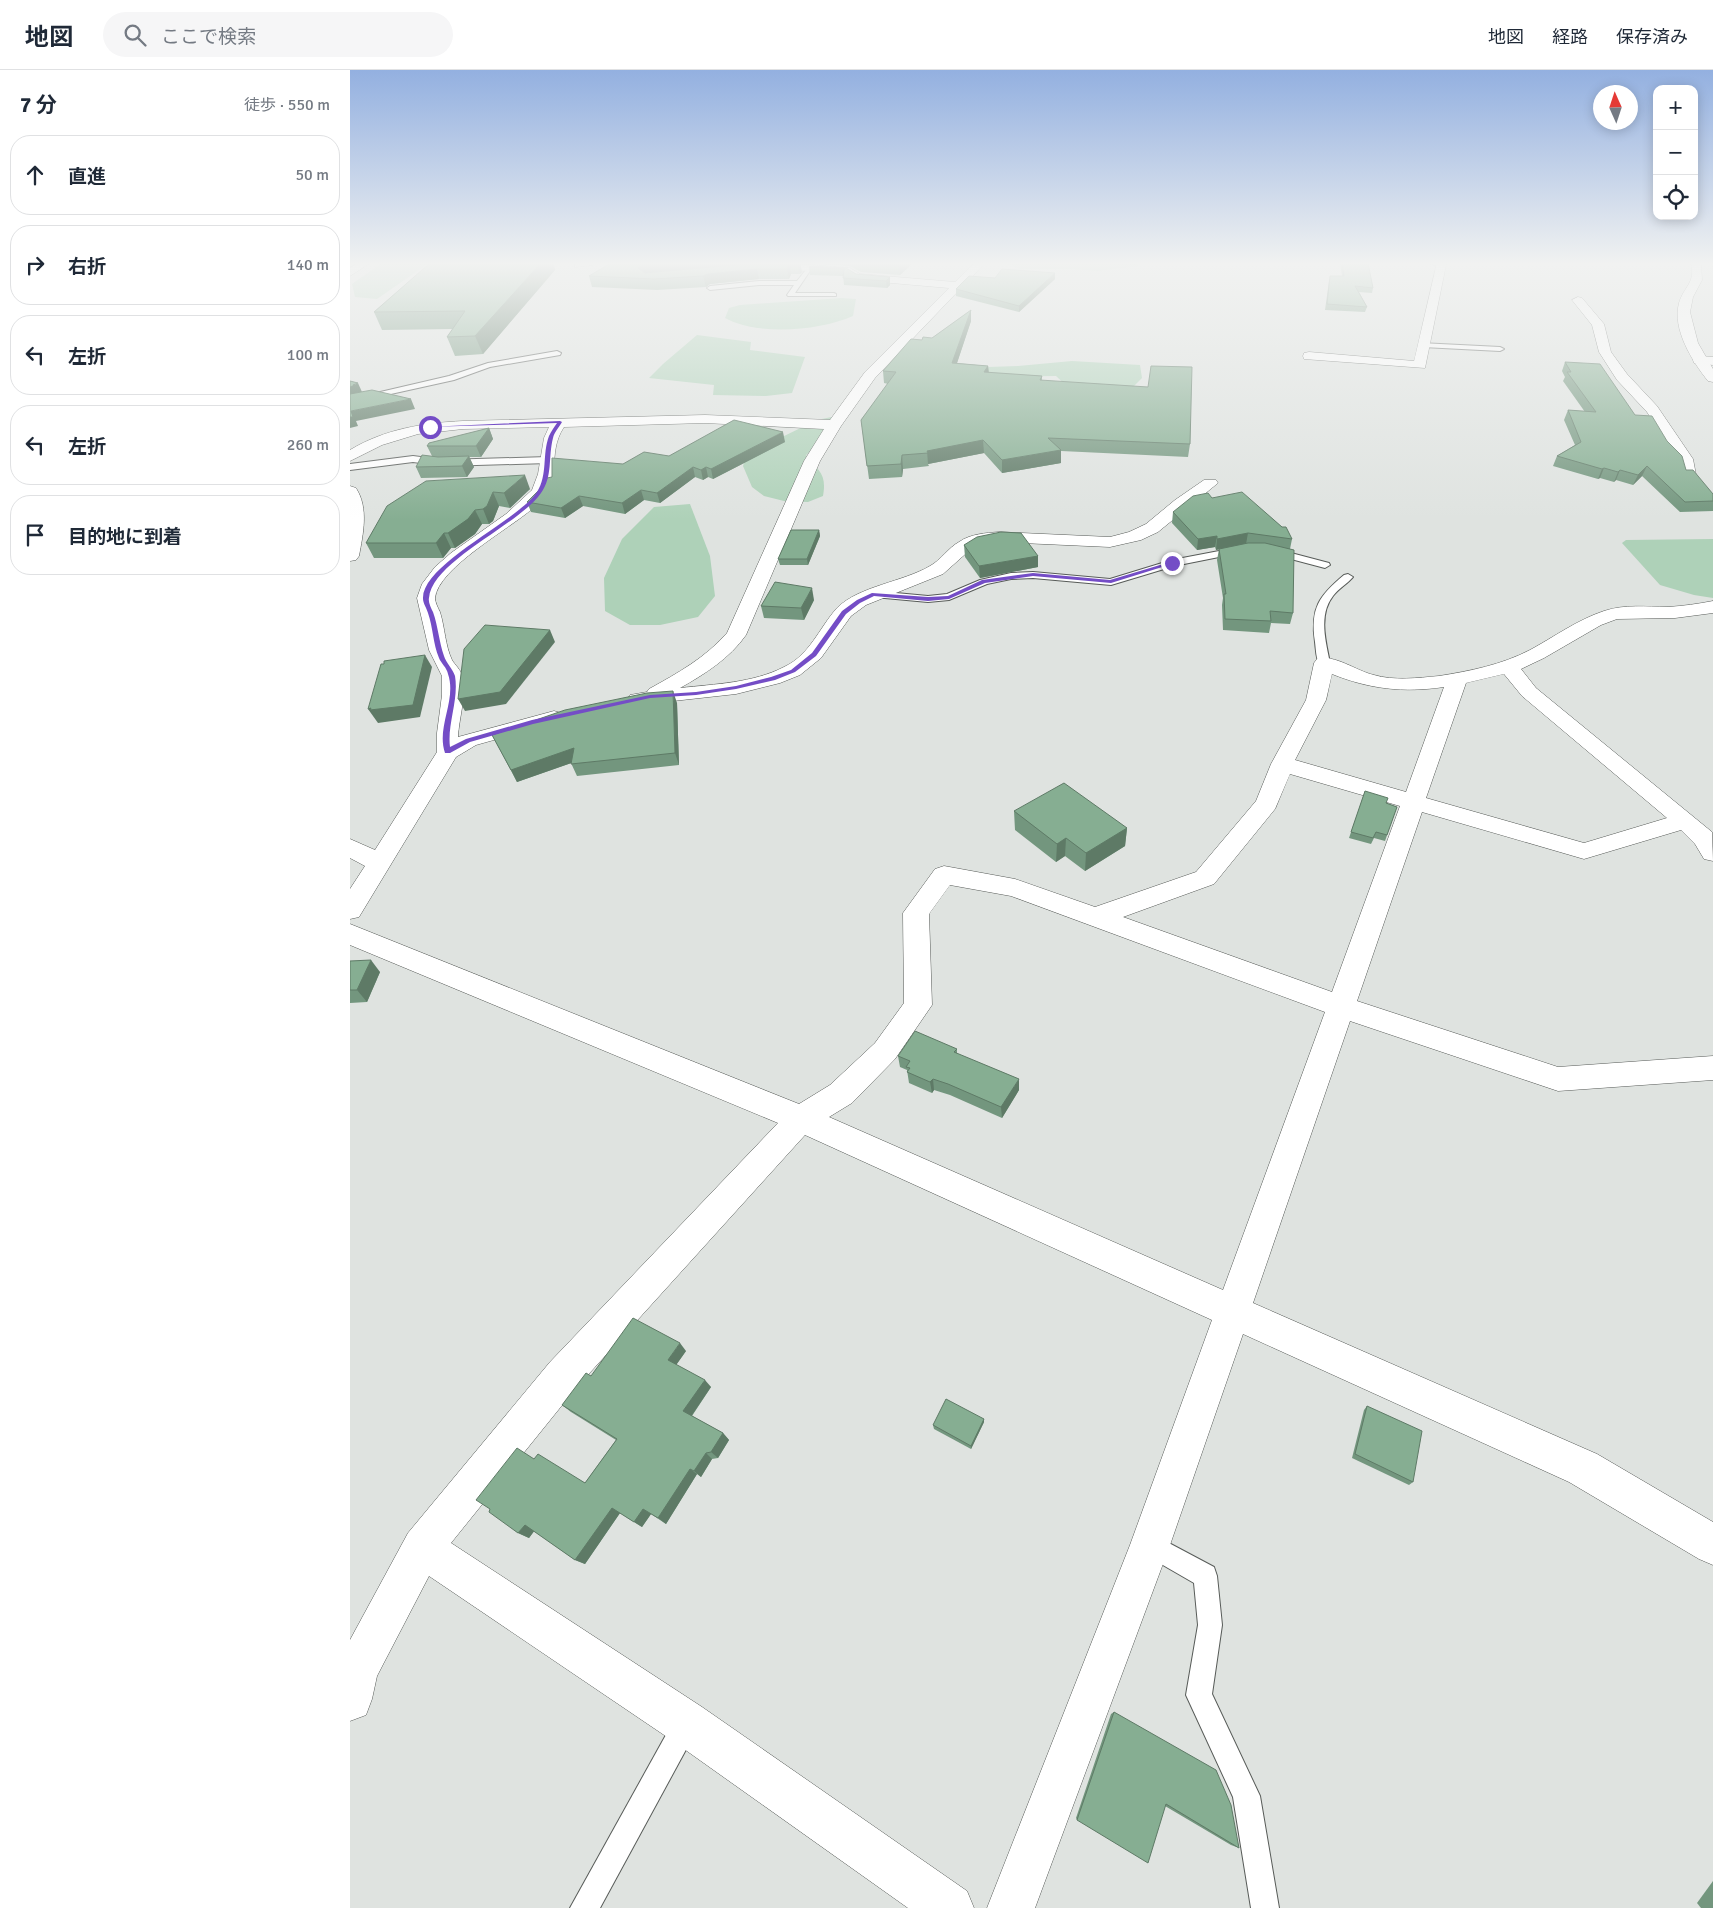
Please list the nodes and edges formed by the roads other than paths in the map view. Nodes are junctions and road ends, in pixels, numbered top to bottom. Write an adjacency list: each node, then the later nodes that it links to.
1 (896, 349): 14 (street)
2 (1423, 349): 8 (street)
3 (1496, 349): 4 (lane)
4 (1500, 349)
5 (1604, 349): 18 (street)
6 (1695, 349): 9 (street)
7 (557, 353): 12 (lane)
8 (1309, 356)
9 (1699, 360): 10 (street); 11 (street)
10 (1713, 361)
11 (1713, 378)
12 (350, 401)
13 (560, 422): 14 (street); 15 (street); 16 (street)
14 (834, 425): 29 (street)
15 (350, 456)
16 (548, 460): 17 (lane); 32 (street)
17 (350, 467)
18 (1688, 475)
19 (1210, 483): 24 (street)
20 (350, 491): 21 (street)
21 (350, 556)
22 (1325, 565): 24 (lane)
23 (1348, 577): 26 (lane)
24 (874, 594): 29 (street)
25 (1713, 608): 27 (street)
26 (1324, 663): 28 (street); 33 (street)
27 (1509, 667): 28 (street); 35 (street)
28 (1457, 679): 34 (street)
29 (650, 697): 30 (street)
30 (614, 704)
31 (578, 712): 32 (street)
32 (448, 752): 38 (street)
33 (1282, 764): 34 (street); 40 (street)
34 (1413, 801): 35 (street); 42 (street)
35 (1685, 821): 37 (street)
36 (350, 847): 38 (street)
37 (1713, 852)
38 (378, 863): 39 (street)
39 (350, 910)
40 (1095, 917): 42 (street); 44 (street)
41 (350, 934): 44 (street)
42 (1340, 1006): 43 (street); 45 (street)
43 (1713, 1068)
44 (801, 1119): 45 (street); 48 (street)
45 (1231, 1312): 46 (street); 47 (street)
46 (1150, 1544): 53 (street); 54 (lane)
47 (1713, 1546)
48 (422, 1547): 49 (street); 50 (street)
49 (350, 1699)
50 (686, 1723): 51 (lane); 52 (street)
51 (584, 1908)
52 (950, 1908)
53 (1011, 1908)
54 (1265, 1908)

